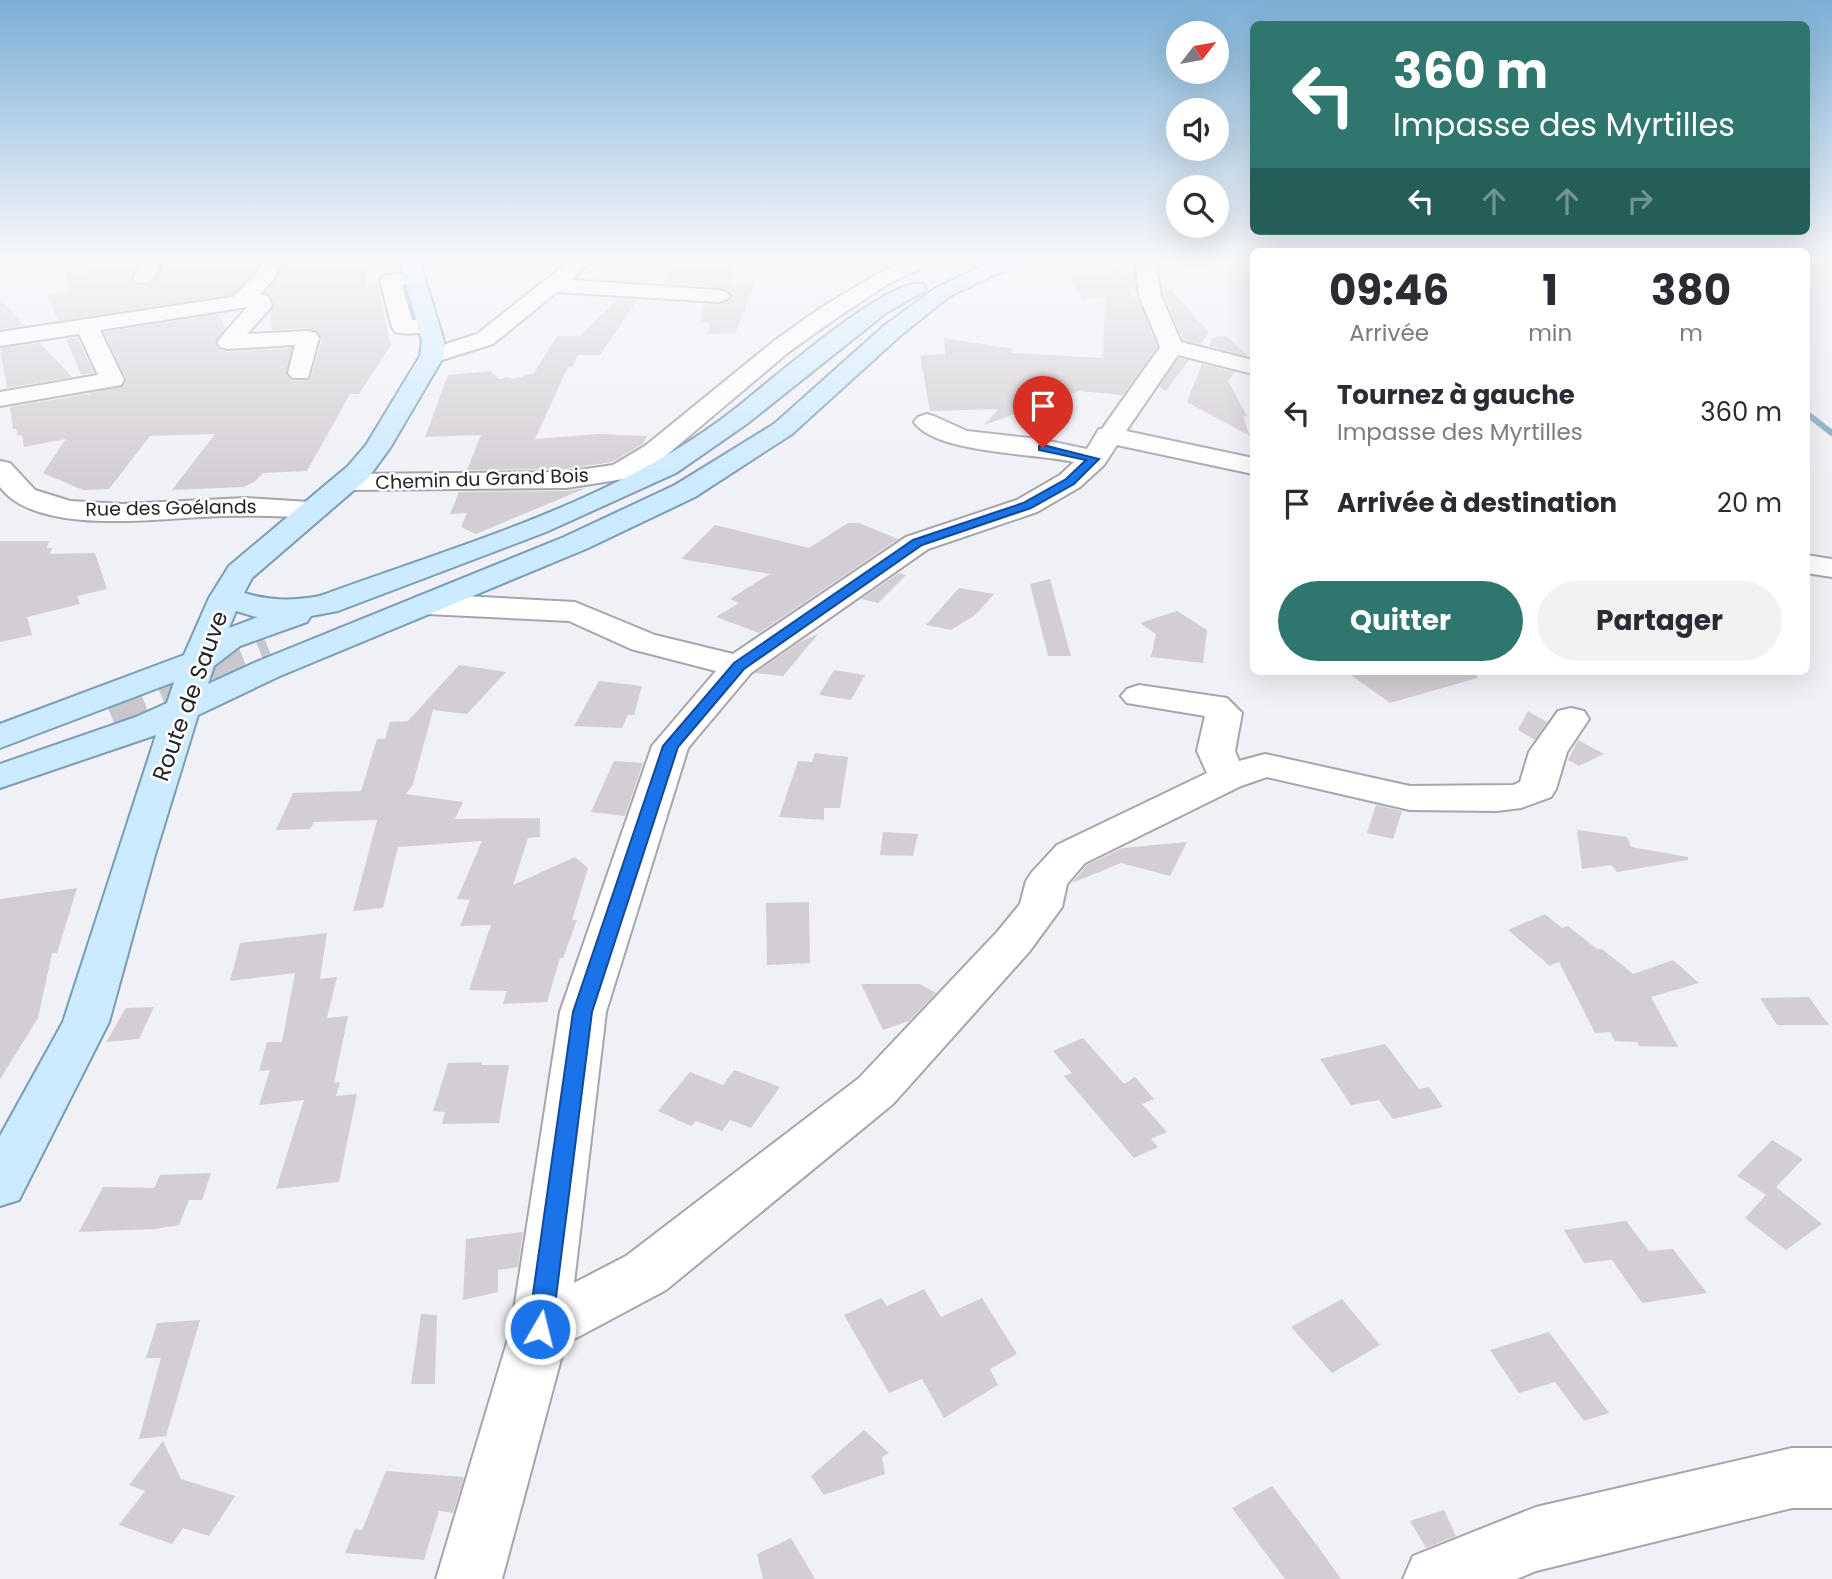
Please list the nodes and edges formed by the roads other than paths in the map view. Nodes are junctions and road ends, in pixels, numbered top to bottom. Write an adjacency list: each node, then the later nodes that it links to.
1 (35, 333): 11 (street)
2 (90, 333): 15 (street)
3 (237, 333): 14 (street)
4 (439, 333): 5 (street); 20 (main road, Route de Sauve)
5 (493, 333)
6 (801, 333): 20 (street, Chemin du Grand Bois)
7 (848, 333): 25 (main road)
8 (870, 333): 27 (main road)
9 (890, 333): 26 (main road)
10 (1166, 333): 12 (street)
11 (0, 338)
12 (1172, 347): 13 (street); 17 (street)
13 (1250, 366)
14 (300, 373)
15 (0, 399)
16 (927, 422): 17 (street)
17 (1101, 447): 18 (street); 29 (street)
18 (1250, 466)
19 (0, 468): 21 (street, Rue des Goélands)
20 (349, 482): 21 (main road, Route de Sauve)
21 (315, 509): 24 (main road, Route de Sauve)
22 (1810, 565): 23 (street)
23 (1832, 568)
24 (225, 598): 25 (main road); 28 (main road, Route de Sauve)
25 (327, 604): 27 (main road)
26 (427, 604): 27 (main road); 29 (street)
27 (264, 650): 28 (main road); 31 (main road)
28 (198, 660): 31 (main road, Route de Sauve); 34 (main road)
29 (739, 666): 39 (street)
30 (1139, 696): 37 (street)
31 (183, 709): 36 (main road); 38 (main road, Route de Sauve)
32 (110, 713): 35 (main road)
33 (1571, 719): 37 (street)
34 (0, 737)
35 (0, 757)
36 (0, 777)
37 (1228, 778): 39 (street)
38 (0, 1185)
39 (540, 1329): 41 (street)
40 (1832, 1478): 42 (street)
41 (469, 1579)
42 (1436, 1579)

